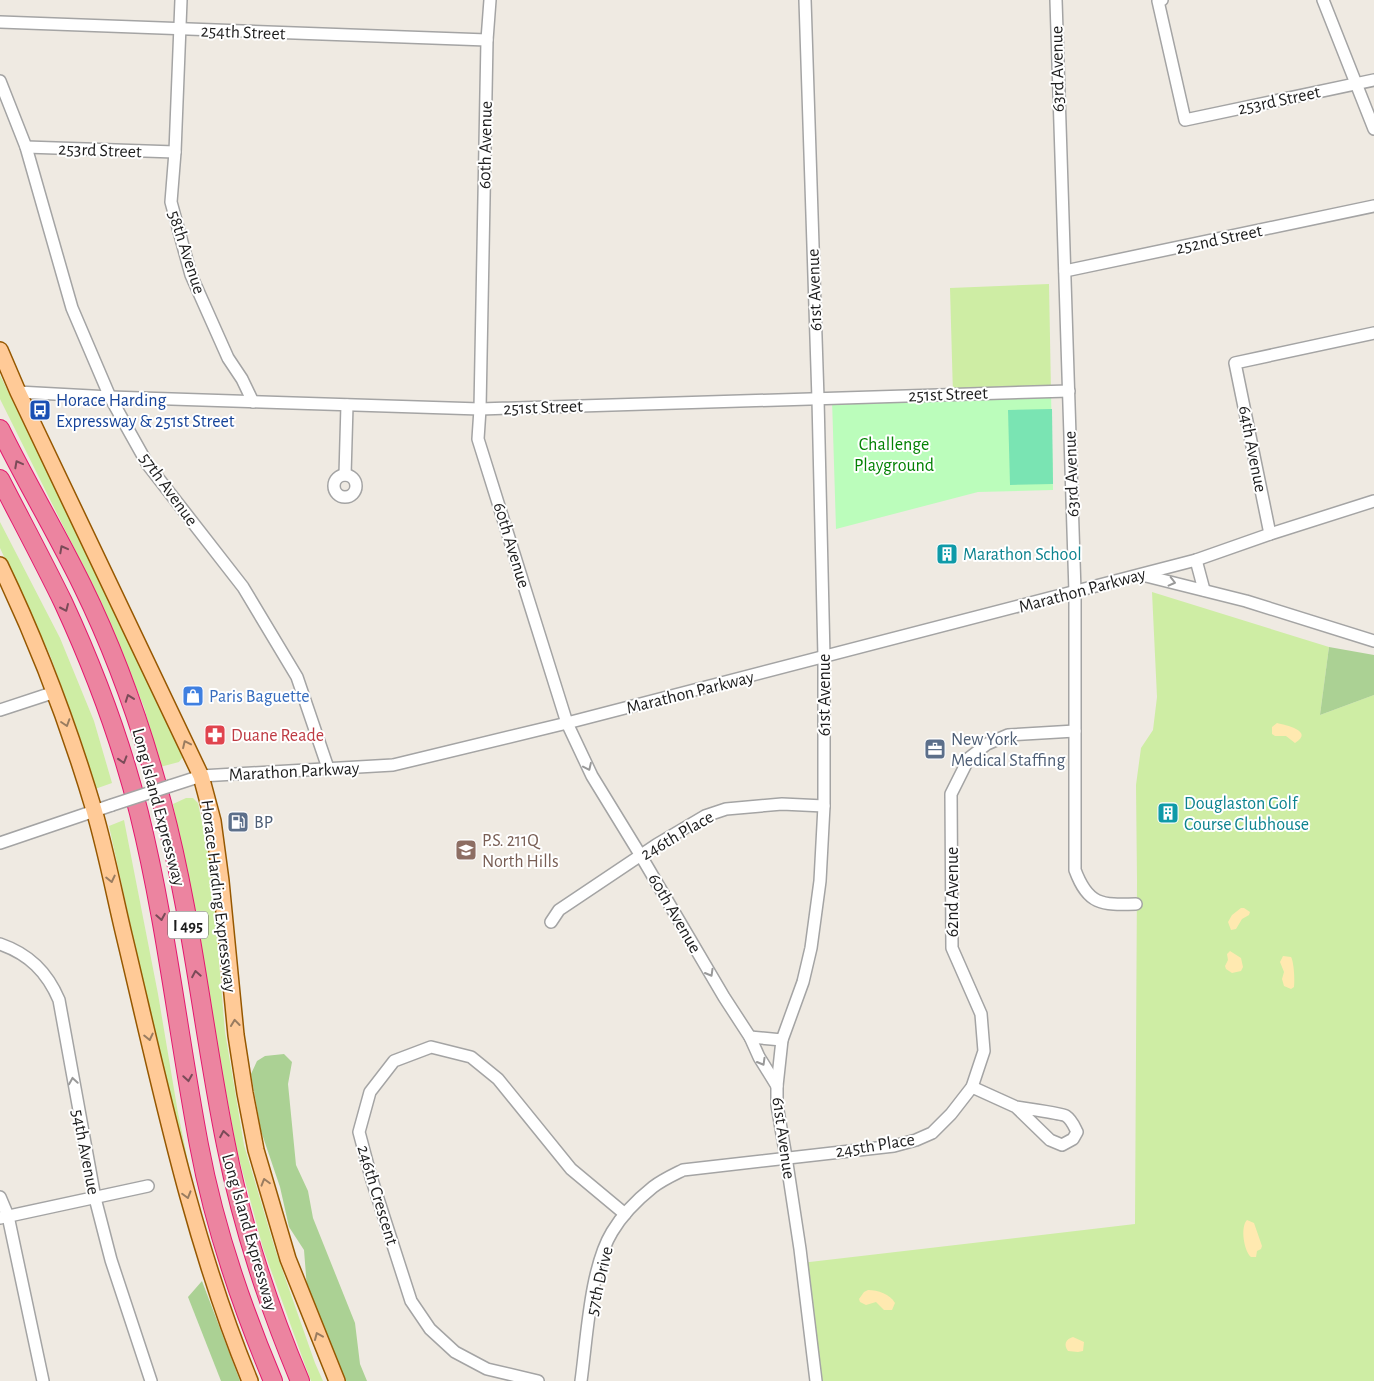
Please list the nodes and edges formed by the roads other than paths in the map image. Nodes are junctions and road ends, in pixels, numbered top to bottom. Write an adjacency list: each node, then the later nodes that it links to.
1 (181, 0): 8 (street, 58th Avenue)
2 (490, 0): 9 (street, 60th Avenue)
3 (806, 0): 23 (street, 61st Avenue)
4 (1056, 0): 17 (street, 63rd Avenue)
5 (1160, 0): 12 (street, 253rd Street)
6 (1323, 0): 12 (street)
7 (0, 22): 8 (street, 254th Street)
8 (179, 30): 9 (street, 254th Street); 15 (street, 58th Avenue)
9 (487, 40): 26 (street, 60th Avenue)
10 (1374, 80): 12 (street, 253rd Street)
11 (0, 81): 14 (street, 57th Avenue)
12 (1357, 84): 13 (street)
13 (1374, 128)
14 (26, 148): 15 (street, 253rd Street); 22 (street, 57th Avenue)
15 (175, 152): 24 (street, 58th Avenue)
16 (1374, 206): 17 (street, 252nd Street)
17 (1065, 272): 20 (street, 63rd Avenue)
18 (1374, 333): 31 (street, 64th Avenue)
19 (0, 350): 21 (main road, Horace Harding Expressway)
20 (1069, 391): 23 (street, 251st Street); 37 (street, 63rd Avenue)
21 (18, 392): 22 (street, 251st Street); 45 (main road, Horace Harding Expressway, one-way to 21)
22 (110, 397): 24 (street, 251st Street); 44 (street, 57th Avenue)
23 (818, 399): 26 (street, 251st Street); 39 (street, 61st Avenue)
24 (253, 402): 25 (street, 251st Street)
25 (347, 405): 26 (street, 251st Street); 28 (street)
26 (480, 409): 42 (street, 60th Avenue)
27 (3, 433): 68 (highway, Long Island Expressway / I 495, one-way to 27)
28 (345, 475)
29 (0, 479): 67 (highway, Long Island Expressway / I 495, one-way to 67)
30 (1374, 501): 31 (street, Marathon Parkway)
31 (1270, 534): 32 (street, Marathon Parkway)
32 (1196, 560): 34 (street, Marathon Parkway); 36 (street)
33 (0, 565): 35 (main road)
34 (1140, 575): 36 (street, one-way to 36); 37 (street, Marathon Parkway)
35 (5, 587): 40 (main road)
36 (1204, 590): 38 (street)
37 (1075, 592): 39 (street, Marathon Parkway); 43 (street, 63rd Avenue)
38 (1374, 641)
39 (824, 657): 42 (street, Marathon Parkway); 46 (street, 61st Avenue)
40 (55, 692): 41 (street); 47 (main road, one-way to 47)
41 (0, 710)
42 (568, 723): 44 (street, Marathon Parkway); 49 (street, 60th Avenue, one-way to 49)
43 (1074, 731): 50 (street, 63rd Avenue); 56 (street, 62nd Avenue)
44 (328, 768): 45 (street, Marathon Parkway)
45 (201, 776): 47 (street, Marathon Parkway, bridge); 69 (main road, Horace Harding Expressway, one-way to 45)
46 (824, 806): 49 (street, 246th Place); 54 (street, 61st Avenue)
47 (94, 811): 48 (street, Marathon Parkway); 66 (main road, one-way to 66)
48 (0, 843)
49 (641, 856): 51 (street, 246th Place); 53 (street, 60th Avenue, one-way to 53)
50 (1136, 904)
51 (551, 922)
52 (0, 944): 61 (street, 54th Avenue, one-way to 52)
53 (750, 1037): 54 (street); 55 (street, 60th Avenue, one-way to 55)
54 (782, 1040): 55 (street, 61st Avenue)
55 (777, 1086): 58 (street, 61st Avenue)
56 (972, 1086): 57 (street); 58 (street, 245th Place)
57 (1016, 1107): 57 (street)
58 (786, 1157): 62 (street, 57th Drive); 72 (street, 61st Avenue)
59 (148, 1186): 61 (street)
60 (0, 1197): 63 (street)
61 (95, 1198): 63 (street); 65 (street, 54th Avenue)
62 (625, 1214): 70 (street, 246th Crescent); 71 (street, 57th Drive)
63 (4, 1217): 64 (street)
64 (43, 1381)
65 (151, 1381)
66 (250, 1381)
67 (272, 1381)
68 (300, 1381)
69 (337, 1381)
70 (538, 1381)
71 (581, 1381)
72 (816, 1381)

